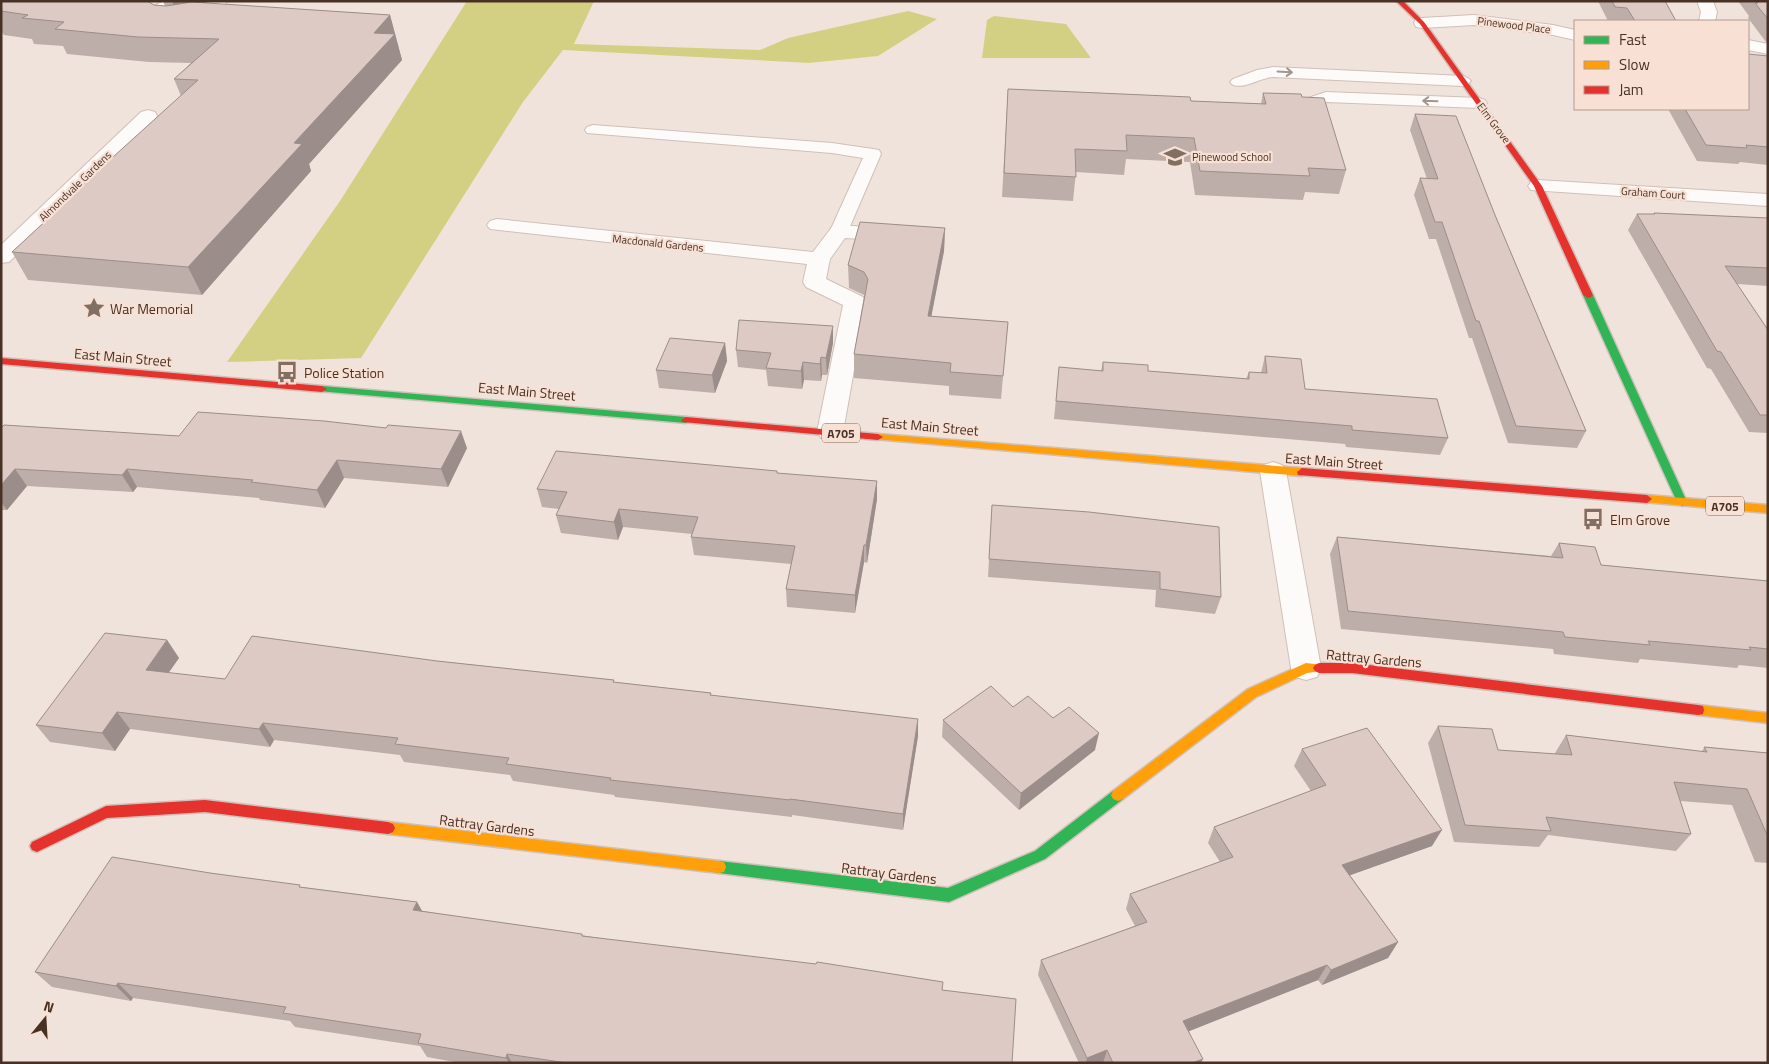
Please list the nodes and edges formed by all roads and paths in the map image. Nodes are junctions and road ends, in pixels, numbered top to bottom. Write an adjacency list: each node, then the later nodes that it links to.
1 (179, 1): 6 (street)
2 (214, 1): 6 (street)
3 (1400, 1): 8 (street, Elm Grove)
4 (1705, 1): 7 (street)
5 (144, 6): 6 (street)
6 (162, 8)
7 (1707, 20)
8 (1422, 23): 9 (street, Pinewood Place); 12 (street, Elm Grove)
9 (1574, 35)
10 (1749, 45): 11 (street)
11 (1768, 49)
12 (1464, 81): 13 (lane, one-way to 12); 14 (street, Elm Grove)
13 (1238, 82)
14 (1479, 103): 15 (lane, one-way to 15); 18 (street, Elm Grove)
15 (1277, 107)
16 (148, 116): 23 (street, Almondvale Gardens)
17 (593, 130): 21 (lane)
18 (1538, 186): 19 (street, Graham Court); 28 (street, Elm Grove)
19 (1768, 200)
20 (498, 225): 24 (street, Macdonald Gardens)
21 (839, 232): 22 (street); 24 (street)
22 (917, 237)
23 (1, 256)
24 (819, 259): 26 (street)
25 (1, 361): 26 (street, East Main Street / A705)
26 (830, 432): 27 (street, East Main Street / A705)
27 (1273, 471): 28 (street, East Main Street / A705); 30 (street)
28 (1682, 502): 29 (street, East Main Street / A705)
29 (1768, 509)
30 (1306, 668): 31 (street, Rattray Gardens); 32 (street, Rattray Gardens)
31 (1768, 718)
32 (37, 846)

